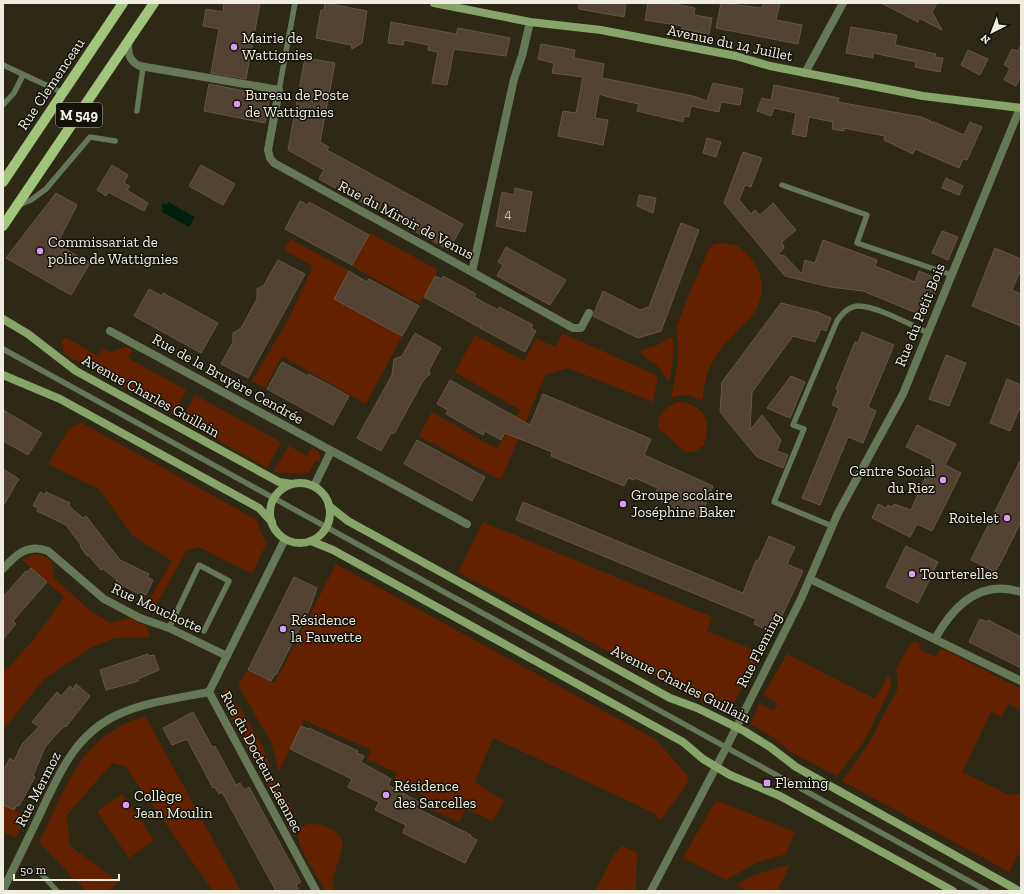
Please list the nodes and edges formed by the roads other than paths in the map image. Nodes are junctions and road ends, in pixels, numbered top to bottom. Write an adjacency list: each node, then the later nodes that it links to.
1 (123, 3): 13 (main road, Rue Clemenceau / M 549)
2 (154, 3): 7 (main road, M 549)
3 (295, 3): 12 (lane)
4 (434, 3): 6 (street, Avenue du 14 Juillet)
5 (843, 3): 10 (street)
6 (530, 22): 10 (street, Avenue du 14 Juillet); 22 (street, Rue du Miroir de Venus)
7 (128, 43): 9 (street); 20 (main road, M 549)
8 (3, 65): 11 (lane)
9 (143, 67): 12 (street); 16 (lane)
10 (805, 73): 15 (street, Avenue du 14 Juillet)
11 (24, 74): 13 (lane); 14 (lane)
12 (279, 90): 22 (street, Rue du Miroir de Venus)
13 (63, 93): 18 (main road, Rue Clemenceau / M 549)
14 (3, 105)
15 (1020, 108): 23 (street, Rue du Petit Bois)
16 (137, 112)
17 (115, 141): 20 (lane)
18 (3, 182)
19 (782, 185): 23 (lane)
20 (17, 206): 21 (main road, M 549)
21 (3, 226)
22 (472, 272): 24 (street)
23 (952, 275): 27 (street, Rue du Petit Bois)
24 (589, 313)
25 (3, 319): 31 (street, Avenue Charles Guillain)
26 (110, 331): 30 (street, Rue de la Bruyère Cendrée)
27 (928, 333): 37 (street, Rue du Petit Bois); 37 (lane)
28 (3, 349): 33 (lane)
29 (3, 375): 35 (street)
30 (331, 452): 32 (street); 36 (street, Rue de la Bruyère Cendrée)
31 (292, 484): 32 (street, Avenue Charles Guillain); 33 (street)
32 (314, 486): 34 (street, Avenue Charles Guillain)
33 (274, 498): 35 (street); 38 (lane)
34 (329, 506): 38 (street); 50 (street, Avenue Charles Guillain)
35 (272, 522): 39 (street)
36 (467, 524)
37 (832, 526): 42 (street, Rue Fleming)
38 (326, 528): 40 (street); 51 (lane)
39 (285, 539): 40 (street); 47 (street, Rue du Docteur Laennec)
40 (311, 541): 52 (street)
41 (3, 569): 44 (street, Rue Mouchotte)
42 (810, 579): 46 (street); 50 (street, Rue Fleming)
43 (1021, 592): 46 (street)
44 (169, 628): 45 (lane); 47 (street, Rue Mouchotte)
45 (204, 631)
46 (935, 639): 48 (street)
47 (226, 656): 49 (street, Rue du Docteur Laennec)
48 (1021, 681)
49 (208, 692): 54 (street, Rue Mermoz); 56 (street, Rue du Docteur Laennec)
50 (737, 727): 51 (street, Rue Fleming); 60 (street, Avenue Charles Guillain)
51 (726, 748): 52 (street, Rue Fleming); 59 (lane)
52 (716, 768): 57 (street, Rue Fleming); 58 (street)
53 (37, 869): 55 (lane)
54 (3, 890)
55 (57, 891)
56 (316, 891)
57 (651, 891)
58 (953, 891)
59 (987, 891)
60 (1019, 891)

